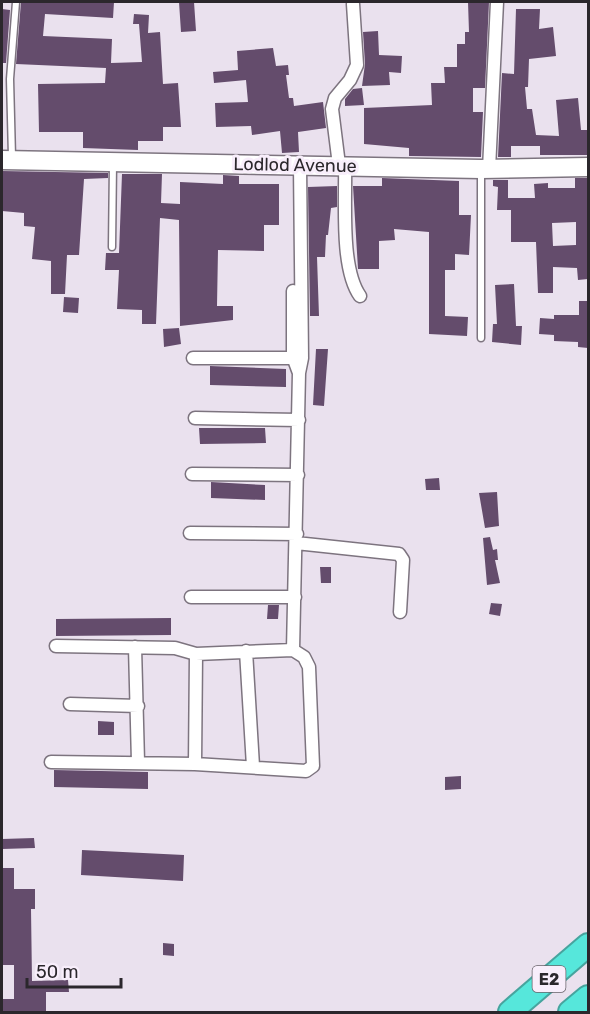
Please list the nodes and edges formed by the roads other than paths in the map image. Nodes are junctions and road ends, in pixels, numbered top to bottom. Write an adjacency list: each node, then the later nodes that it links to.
1 (16, 2): 4 (lane)
2 (497, 2): 9 (street)
3 (354, 4): 7 (street)
4 (7, 160): 5 (main road, Lodlod Avenue)
5 (113, 162): 6 (main road, Lodlod Avenue); 10 (lane)
6 (297, 165): 7 (main road, Lodlod Avenue); 14 (street)
7 (342, 165): 9 (main road, Lodlod Avenue); 11 (street)
8 (588, 166): 9 (main road, Lodlod Avenue)
9 (485, 169): 12 (lane)
10 (112, 247)
11 (360, 296)
12 (481, 338)
13 (193, 358): 14 (street)
14 (298, 358): 16 (street)
15 (195, 418): 16 (street)
16 (299, 420): 18 (street)
17 (192, 474): 18 (street)
18 (298, 475): 20 (street)
19 (190, 533): 20 (street)
20 (296, 538): 22 (street); 23 (street)
21 (191, 597): 22 (street)
22 (295, 597): 26 (street)
23 (400, 612)
24 (56, 646): 25 (street)
25 (135, 647): 28 (street); 30 (street)
26 (293, 650): 27 (street); 34 (street)
27 (246, 651): 28 (street); 34 (street)
28 (195, 654): 33 (street)
29 (70, 704): 30 (street)
30 (138, 706): 32 (street)
31 (51, 762): 32 (street)
32 (138, 762): 33 (street)
33 (195, 764): 34 (street)
34 (253, 766)
35 (588, 945): 37 (highway, E2)
36 (588, 997): 38 (highway, E2)
37 (510, 1012)
38 (570, 1012)

